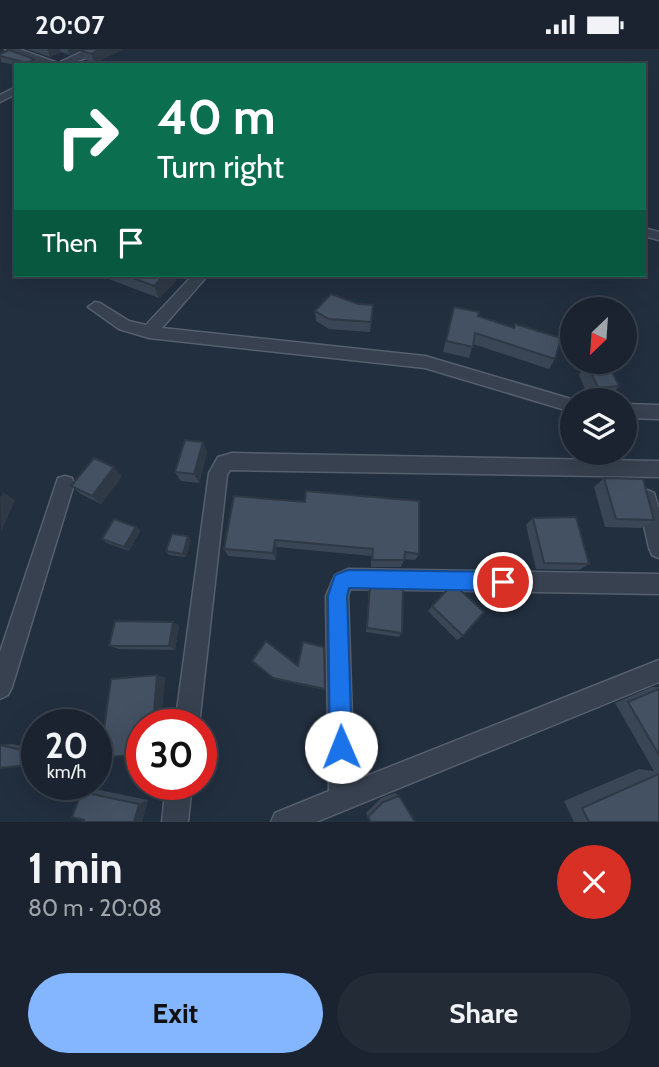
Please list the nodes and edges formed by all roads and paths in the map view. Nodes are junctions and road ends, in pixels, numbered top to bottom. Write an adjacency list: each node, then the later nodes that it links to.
1 (10, 49): 3 (street)
2 (95, 49): 4 (street)
3 (49, 63)
4 (66, 63)
5 (199, 277): 7 (street)
6 (94, 307): 7 (street)
7 (149, 332): 8 (street)
8 (560, 401)
9 (637, 411): 10 (street)
10 (659, 412)
11 (649, 469): 13 (street); 17 (street)
12 (65, 484): 16 (street)
13 (659, 548)
14 (659, 584): 18 (street)
15 (659, 671): 18 (street)
16 (0, 687)
17 (189, 709)
18 (342, 797): 21 (street)
19 (177, 800): 20 (street)
20 (175, 822)
21 (284, 822)

